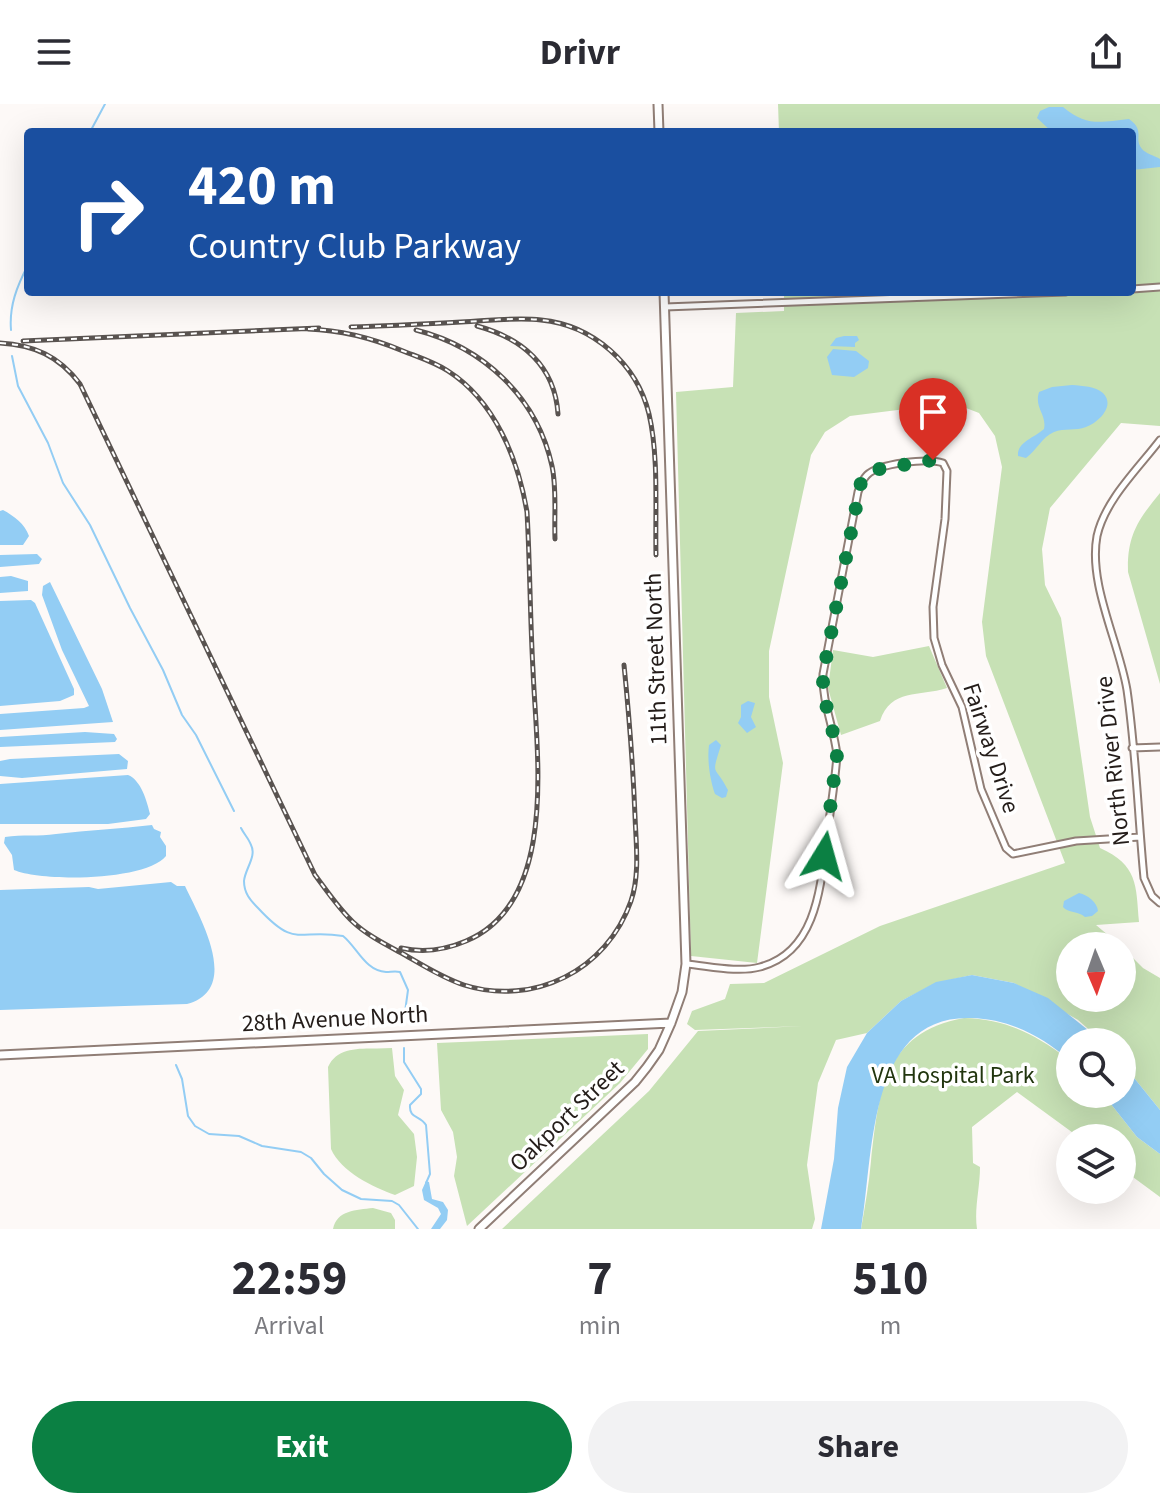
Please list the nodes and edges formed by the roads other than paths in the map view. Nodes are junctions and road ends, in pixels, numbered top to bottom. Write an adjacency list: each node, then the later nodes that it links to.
1 (658, 104): 2 (street)
2 (659, 128)
3 (1160, 287): 4 (street)
4 (1136, 289)
5 (664, 296): 7 (street, 11th Street North)
6 (959, 296): 7 (street)
7 (665, 307): 13 (street, 11th Street North)
8 (1160, 440): 10 (street, North River Drive)
9 (1160, 747): 10 (street)
10 (1132, 748): 11 (street, North River Drive)
11 (1140, 837): 12 (street, North River Drive); 13 (street, Fairway Drive)
12 (1160, 903)
13 (686, 964): 14 (street, 11th Street North)
14 (671, 1023): 15 (street, 28th Avenue North); 16 (street, Oakport Street)
15 (0, 1055)
16 (479, 1229)

